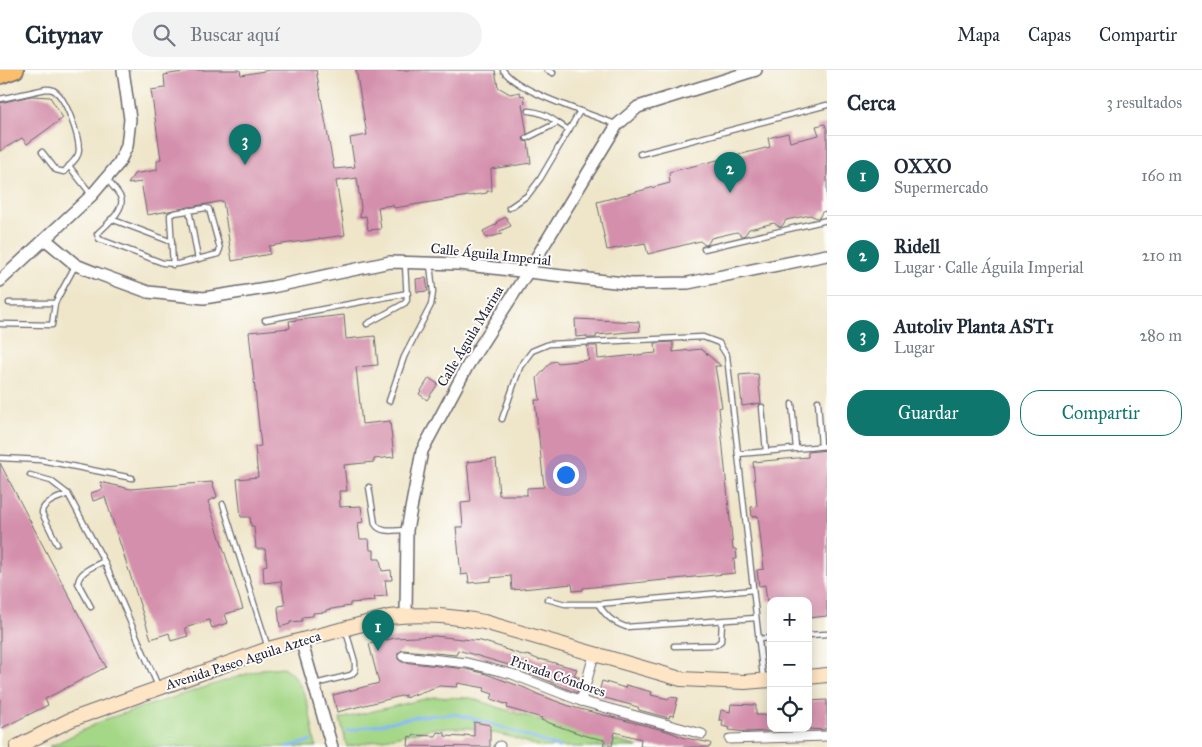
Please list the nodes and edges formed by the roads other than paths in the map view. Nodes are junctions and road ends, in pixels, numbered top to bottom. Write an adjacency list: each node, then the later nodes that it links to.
1 (16, 70): 7 (main road)
2 (124, 70): 19 (street)
3 (503, 70): 11 (lane)
4 (546, 70): 6 (lane)
5 (756, 70): 13 (street, Calle Águila Marina)
6 (553, 73)
7 (0, 76)
8 (0, 99): 18 (lane)
9 (827, 105): 17 (lane)
10 (529, 111): 12 (lane)
11 (580, 111): 13 (lane); 14 (lane)
12 (558, 123): 14 (lane); 15 (lane)
13 (617, 125): 34 (street, Calle Águila Marina)
14 (569, 130): 21 (lane)
15 (527, 138)
16 (42, 152): 18 (lane)
17 (640, 154)
18 (69, 166): 20 (lane)
19 (106, 178): 20 (street); 23 (lane)
20 (92, 195): 25 (street)
21 (509, 208)
22 (189, 210): 26 (lane); 29 (lane); 29 (lane)
23 (111, 218): 26 (lane); 33 (lane)
24 (827, 220): 27 (lane)
25 (46, 240): 32 (street, Calle Águila Imperial); 35 (street)
26 (172, 242): 33 (lane)
27 (704, 249)
28 (827, 255): 34 (street, Calle Águila Imperial)
29 (198, 259): 33 (lane)
30 (405, 262): 31 (street, Calle Águila Imperial); 32 (street, Calle Águila Imperial); 36 (lane)
31 (430, 263): 34 (street, Calle Águila Imperial); 42 (lane)
32 (76, 264): 38 (lane)
33 (173, 264)
34 (527, 273): 58 (street, Calle Águila Marina)
35 (0, 282)
36 (408, 293): 39 (lane); 41 (lane)
37 (9, 303): 38 (lane)
38 (55, 303): 40 (lane)
39 (265, 320)
40 (0, 324)
41 (367, 324)
42 (389, 401)
43 (818, 401): 47 (lane)
44 (792, 404): 49 (lane)
45 (762, 407): 50 (lane)
46 (502, 419): 51 (lane)
47 (821, 446): 48 (lane); 49 (lane)
48 (827, 446)
49 (796, 448): 50 (lane)
50 (766, 451): 51 (lane)
51 (738, 454): 61 (lane)
52 (0, 458): 54 (lane)
53 (30, 475): 56 (lane)
54 (132, 478)
55 (369, 486): 58 (lane)
56 (68, 494): 59 (lane); 60 (lane)
57 (223, 504): 75 (lane)
58 (407, 530): 65 (street, Calle Águila Marina)
59 (57, 544)
60 (104, 561): 64 (lane); 82 (lane)
61 (753, 590): 63 (lane); 66 (lane)
62 (547, 599): 63 (lane)
63 (598, 604): 67 (lane)
64 (90, 607)
65 (406, 615): 68 (main road, Avenida Paseo Aguila Azteca); 76 (main road, Avenida Paseo Aguila Azteca)
66 (756, 618): 67 (lane); 72 (lane)
67 (722, 621): 74 (lane)
68 (346, 629): 73 (main road, Avenida Paseo Aguila Azteca); 81 (lane)
69 (827, 634): 70 (lane)
70 (812, 635)
71 (767, 638): 72 (lane)
72 (758, 639): 80 (lane)
73 (301, 640): 75 (main road, Avenida Paseo Aguila Azteca); 81 (street)
74 (674, 646)
75 (268, 649): 82 (main road, Avenida Paseo Aguila Azteca)
76 (594, 655): 80 (main road, Avenida Paseo Aguila Azteca); 83 (street)
77 (402, 656): 83 (street, Privada Cóndores)
78 (827, 675): 79 (main road)
79 (812, 677)
80 (767, 680)
81 (313, 684): 88 (street)
82 (159, 687): 87 (main road, Avenida Paseo Aguila Azteca)
83 (581, 701): 84 (street, Privada Cóndores)
84 (702, 734)
85 (827, 736): 86 (street)
86 (730, 739)
87 (16, 747)
88 (332, 747)

